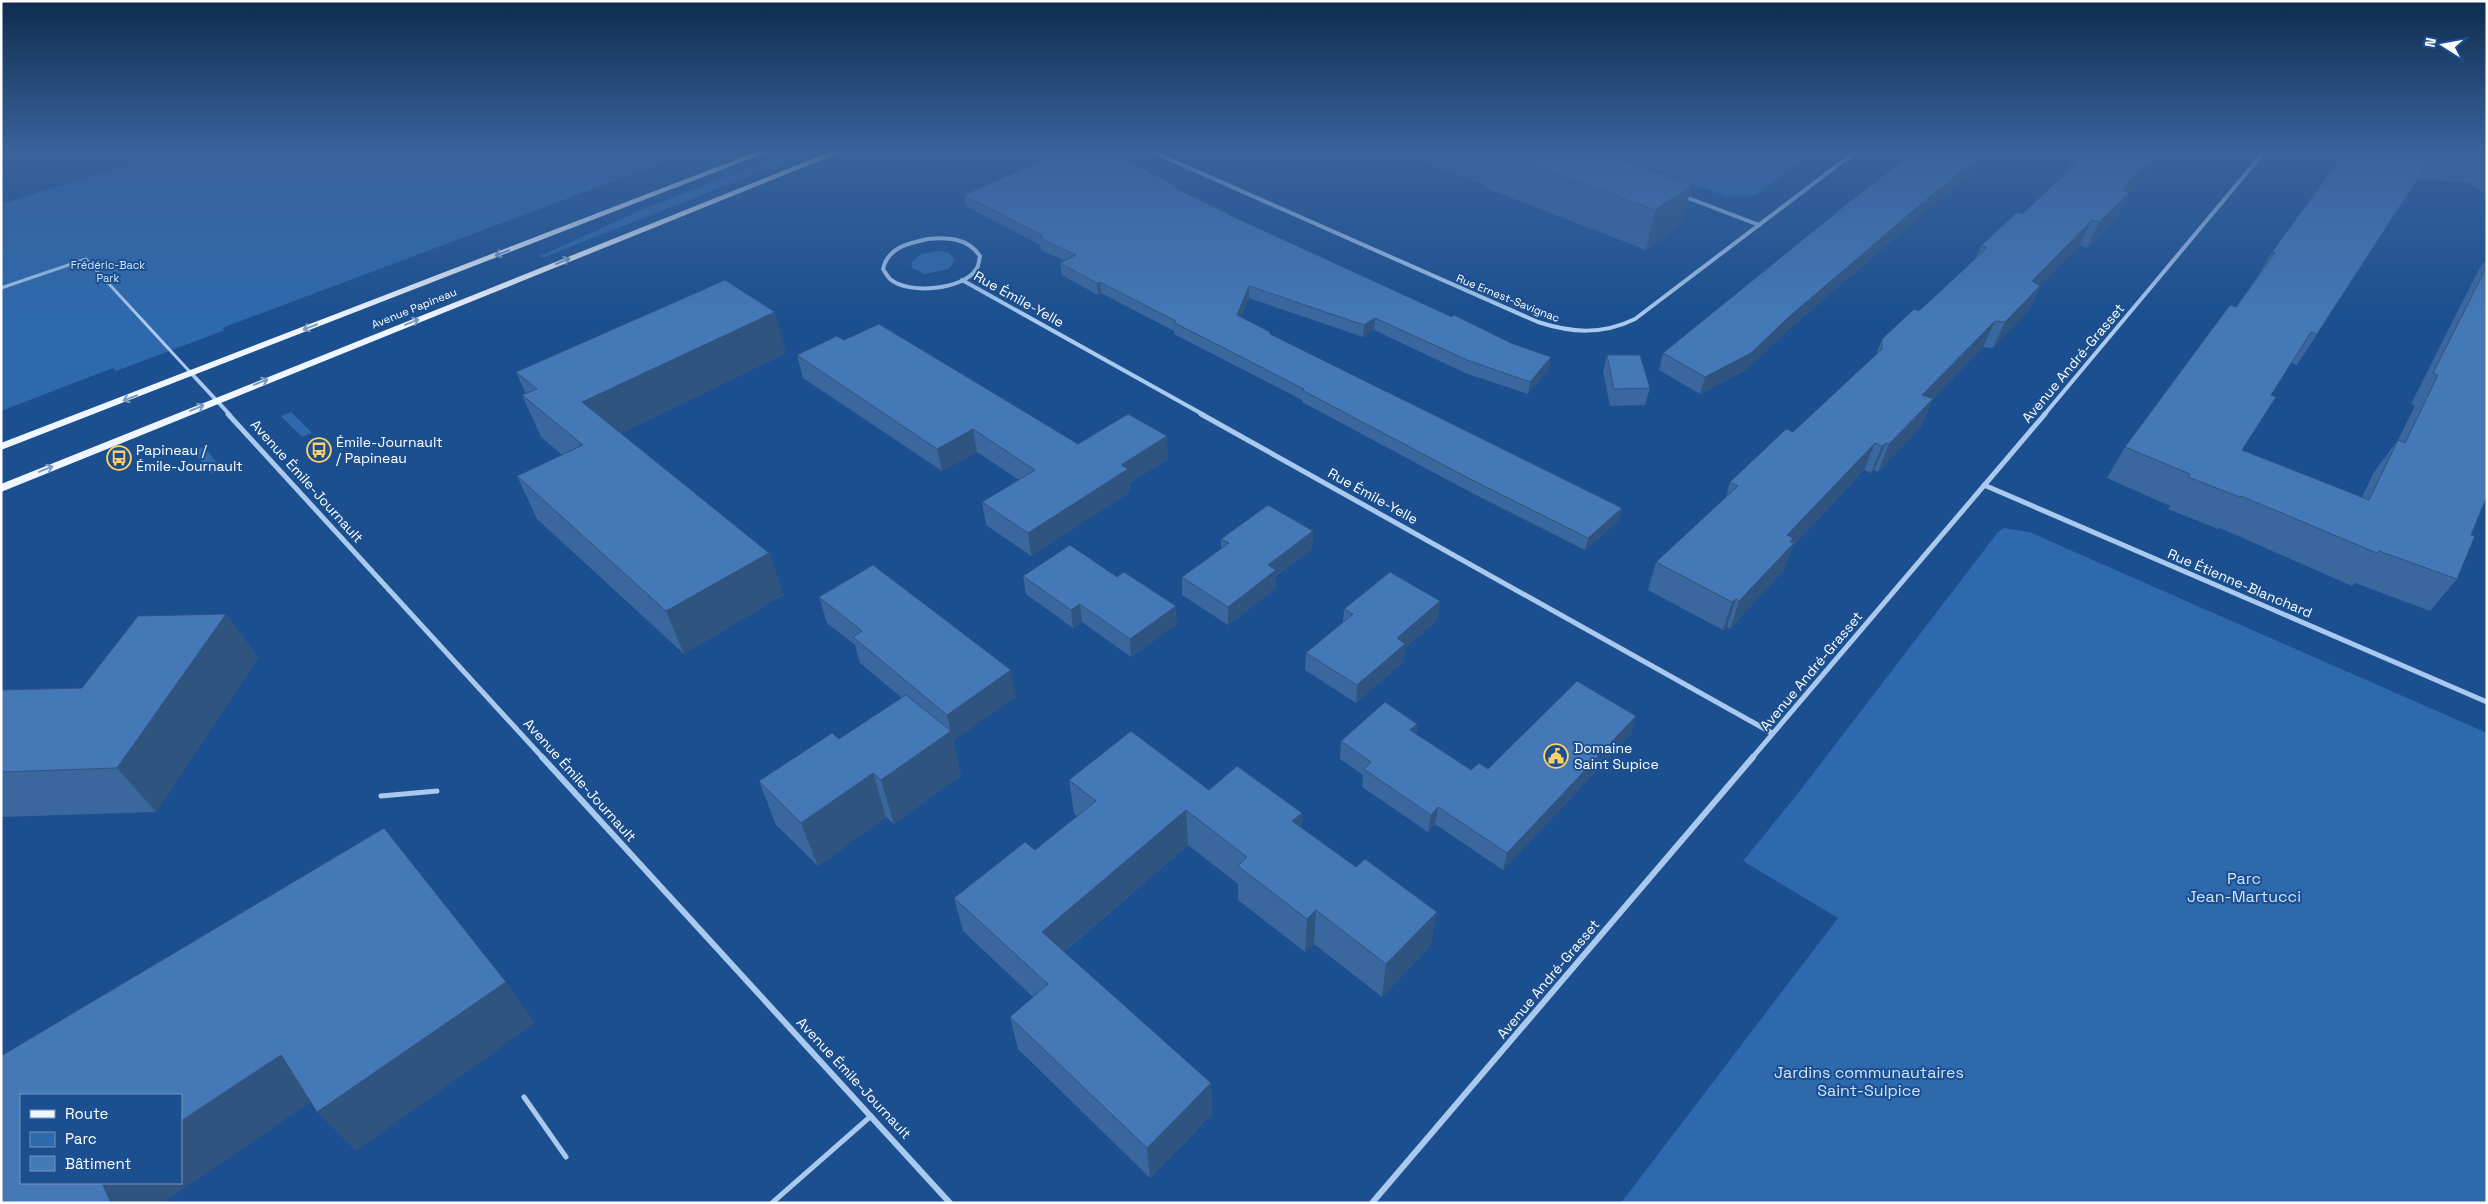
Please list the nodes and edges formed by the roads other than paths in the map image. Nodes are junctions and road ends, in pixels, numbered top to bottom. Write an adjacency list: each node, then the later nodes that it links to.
1 (617, 208): 10 (main road, Avenue Papineau, one-way to 10)
2 (696, 208): 11 (main road, Avenue Papineau, one-way to 2)
3 (1280, 208): 7 (street, Rue Ernest-Savignac)
4 (1714, 208): 7 (street)
5 (1781, 208): 7 (street, Rue Ernest-Savignac)
6 (2217, 208): 13 (street, Avenue André-Grasset)
7 (1759, 225)
8 (962, 280): 8 (street, Rue Émile-Yelle); 16 (street, Rue Émile-Yelle)
9 (1, 288): 10 (lane)
10 (191, 373): 11 (street, Avenue Émile-Journault); 12 (main road, Avenue Papineau, one-way to 12)
11 (216, 400): 14 (main road, Avenue Papineau, one-way to 11); 20 (street, Avenue Émile-Journault)
12 (1, 447)
13 (1984, 486): 15 (street, Rue Étienne-Blanchard); 16 (street, Avenue André-Grasset)
14 (1, 488)
15 (2487, 702)
16 (1772, 733): 24 (street, Avenue André-Grasset)
17 (437, 791): 18 (lane)
18 (381, 796)
19 (524, 1097): 21 (lane)
20 (871, 1116): 22 (lane); 23 (street, Avenue Émile-Journault)
21 (566, 1157)
22 (772, 1203)
23 (950, 1203)
24 (1372, 1203)

